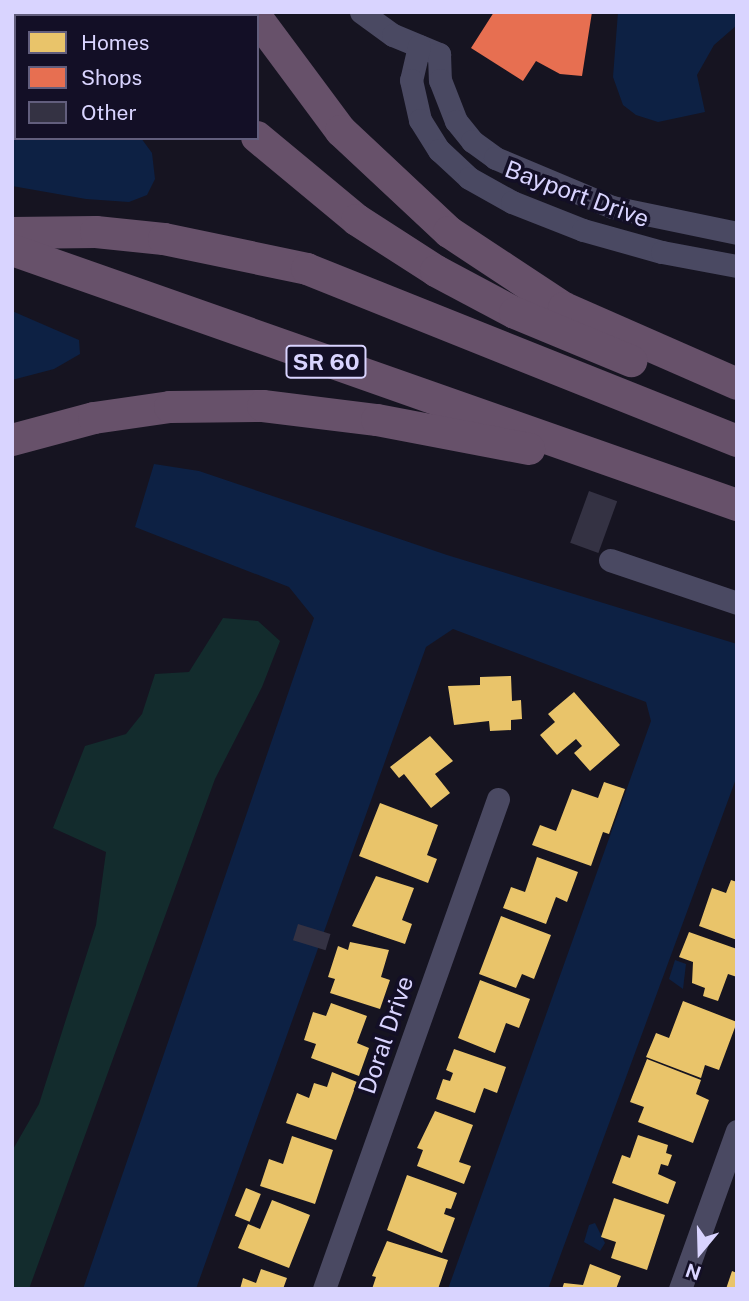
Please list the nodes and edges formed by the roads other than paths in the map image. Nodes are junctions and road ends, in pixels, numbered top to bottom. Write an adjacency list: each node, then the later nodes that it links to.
1 (361, 12): 3 (street)
2 (259, 19): 9 (highway)
3 (429, 50): 6 (street, Bayport Drive); 8 (street, Bayport Drive)
4 (259, 139): 10 (highway)
5 (12, 233): 12 (highway)
6 (737, 233)
7 (12, 250): 13 (highway, SR 60)
8 (737, 266)
9 (737, 384)
10 (737, 401)
11 (12, 440): 13 (highway)
12 (737, 441)
13 (641, 472): 14 (highway, SR 60)
14 (737, 505)
15 (610, 560): 16 (street)
16 (737, 603)
17 (498, 799): 19 (street, Doral Drive)
18 (737, 1131): 20 (street)
19 (324, 1289)
20 (680, 1289)

